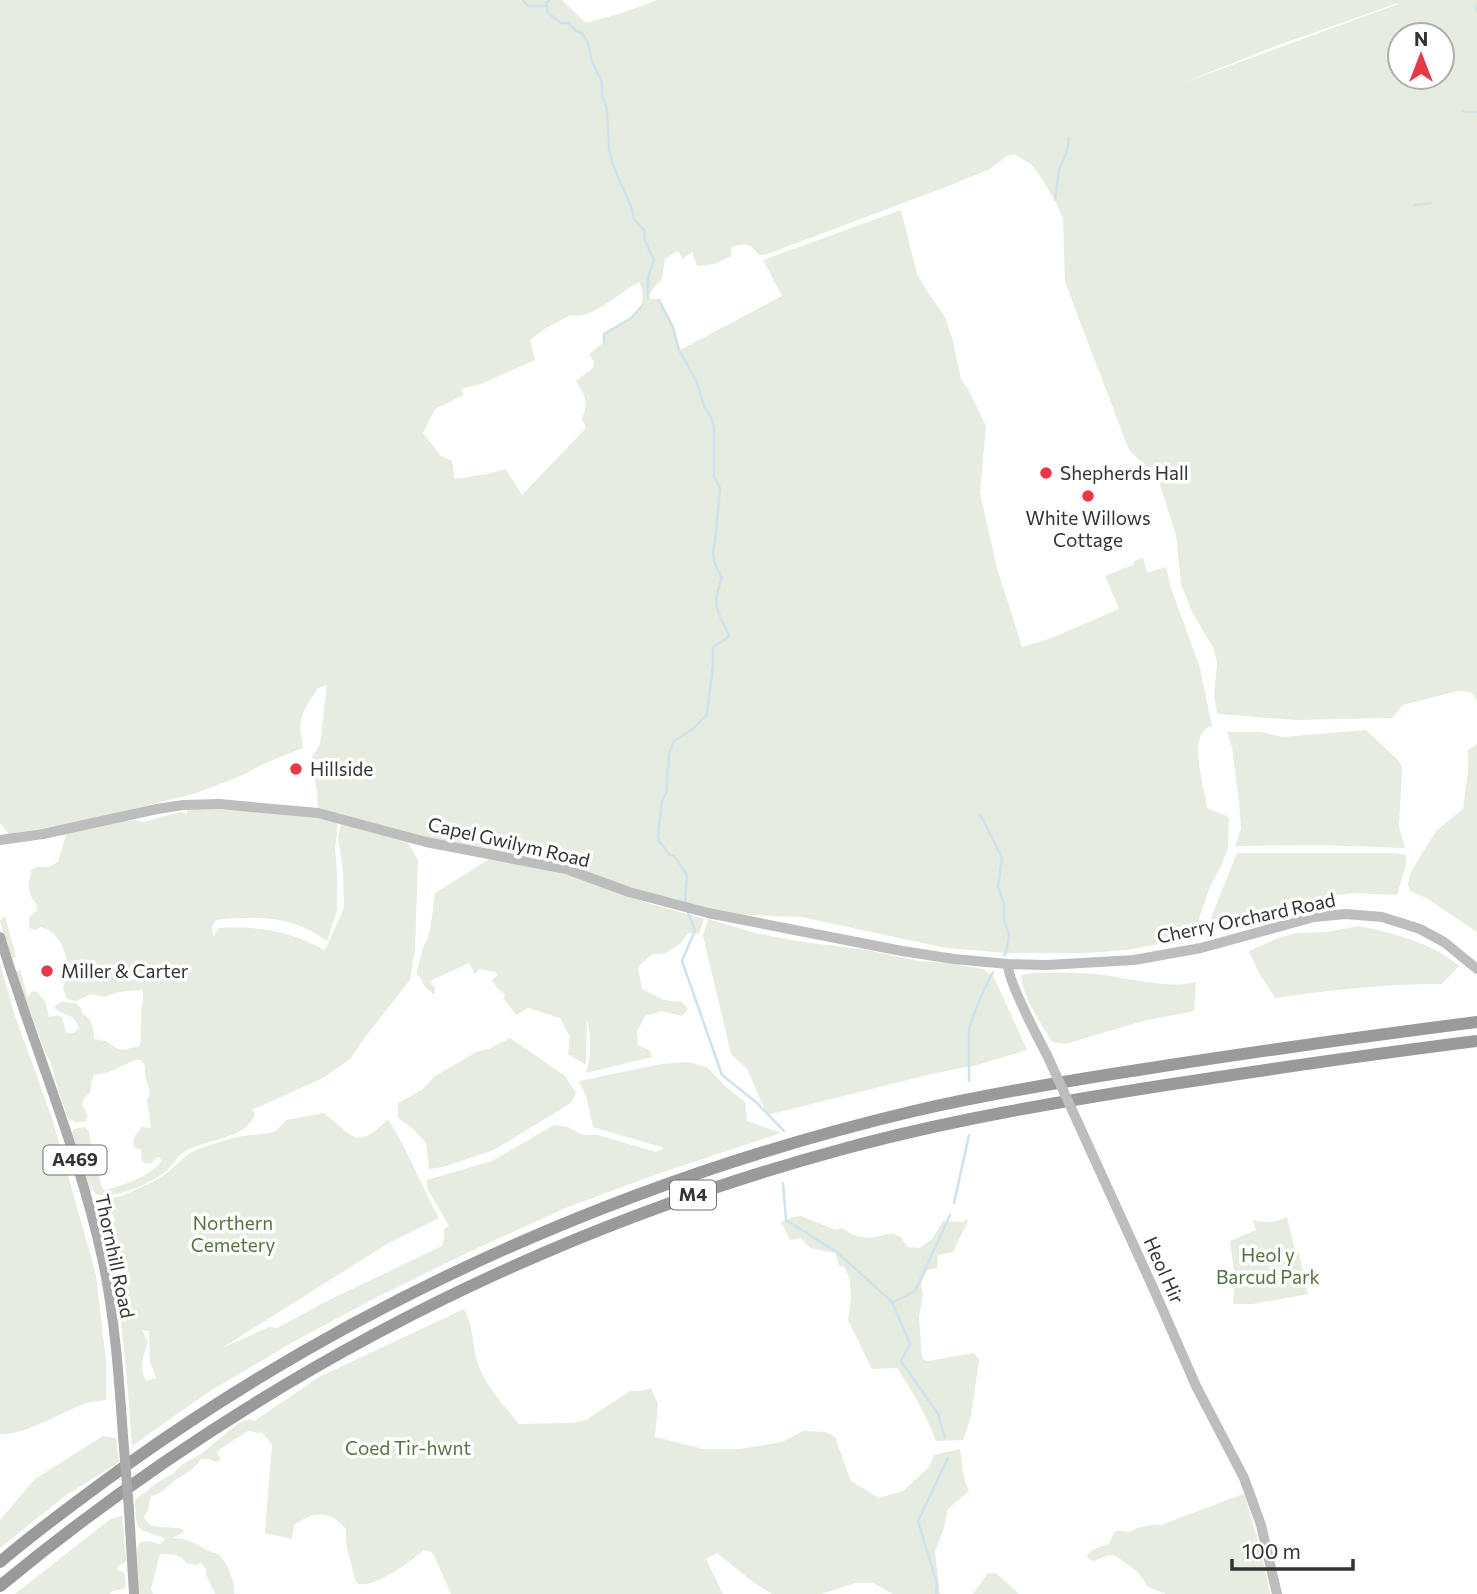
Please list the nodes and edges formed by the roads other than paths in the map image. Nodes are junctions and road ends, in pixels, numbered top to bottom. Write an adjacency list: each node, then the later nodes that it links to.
1 (0, 840): 3 (street, Capel Gwilym Road)
2 (0, 937): 9 (main road, Thornhill Road / A469, bridge)
3 (1008, 964): 4 (street, Cherry Orchard Road); 10 (street, Heol Hir, bridge)
4 (1477, 968)
5 (1477, 1021): 7 (highway, M4)
6 (1477, 1041): 8 (highway, M4)
7 (0, 1562)
8 (0, 1586)
9 (134, 1594)
10 (1278, 1594)

